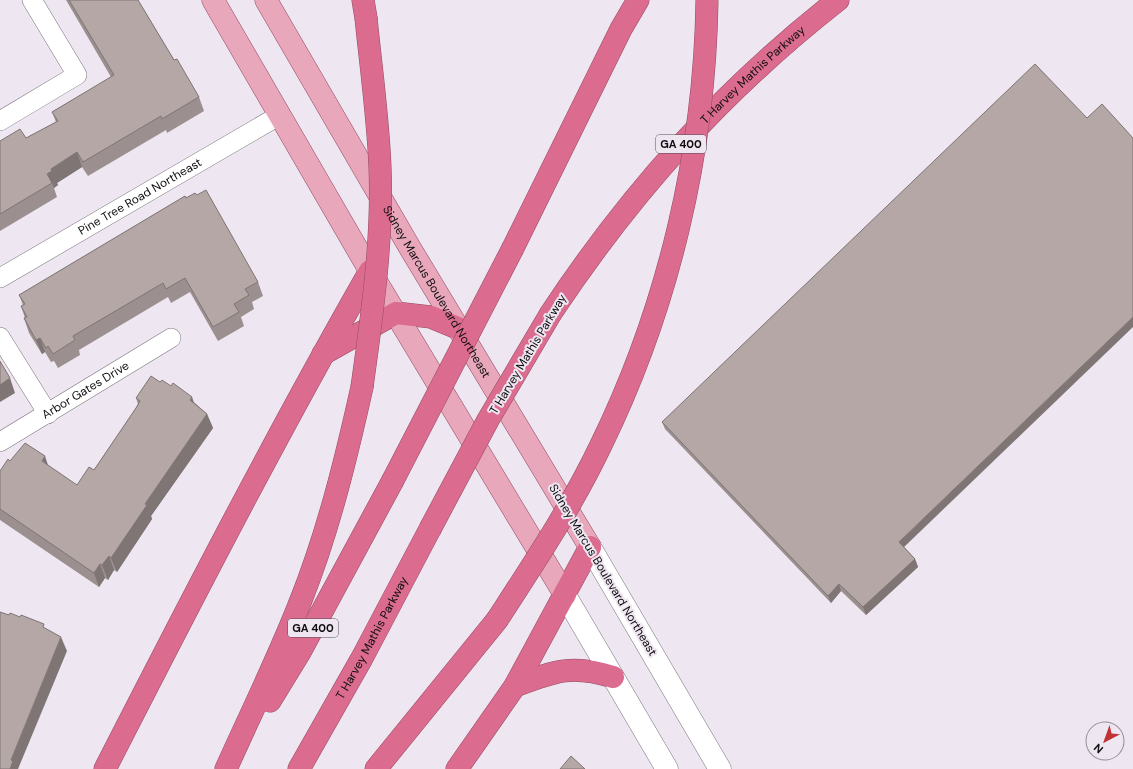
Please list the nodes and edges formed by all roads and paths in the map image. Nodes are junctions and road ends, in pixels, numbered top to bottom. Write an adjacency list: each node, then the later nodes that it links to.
1 (32, 0): 9 (street)
2 (213, 0): 8 (main road)
3 (266, 0): 13 (main road, Sidney Marcus Boulevard Northeast)
4 (638, 0): 24 (highway, GA 400, bridge)
5 (707, 0): 26 (highway, bridge)
6 (838, 0): 25 (highway, T Harvey Mathis Parkway / GA 400, bridge)
7 (365, 9): 24 (highway, bridge)
8 (280, 115): 10 (main road); 11 (street, Pine Tree Road Northeast)
9 (0, 121)
10 (370, 271): 12 (main road); 16 (highway)
11 (0, 278)
12 (396, 313): 13 (highway); 16 (highway); 20 (main road)
13 (460, 328): 19 (main road, Sidney Marcus Boulevard Northeast)
14 (0, 337): 17 (street)
15 (171, 338): 17 (street, Arbor Gates Drive)
16 (322, 355): 23 (highway)
17 (48, 414): 18 (street, Arbor Gates Drive)
18 (0, 442)
19 (590, 547): 20 (highway); 29 (main road, Sidney Marcus Boulevard Northeast)
20 (565, 595): 21 (main road); 22 (highway)
21 (613, 677): 22 (highway); 28 (main road)
22 (515, 686): 27 (highway)
23 (105, 769)
24 (226, 769)
25 (299, 769)
26 (376, 769)
27 (457, 769)
28 (667, 769)
29 (720, 769)

